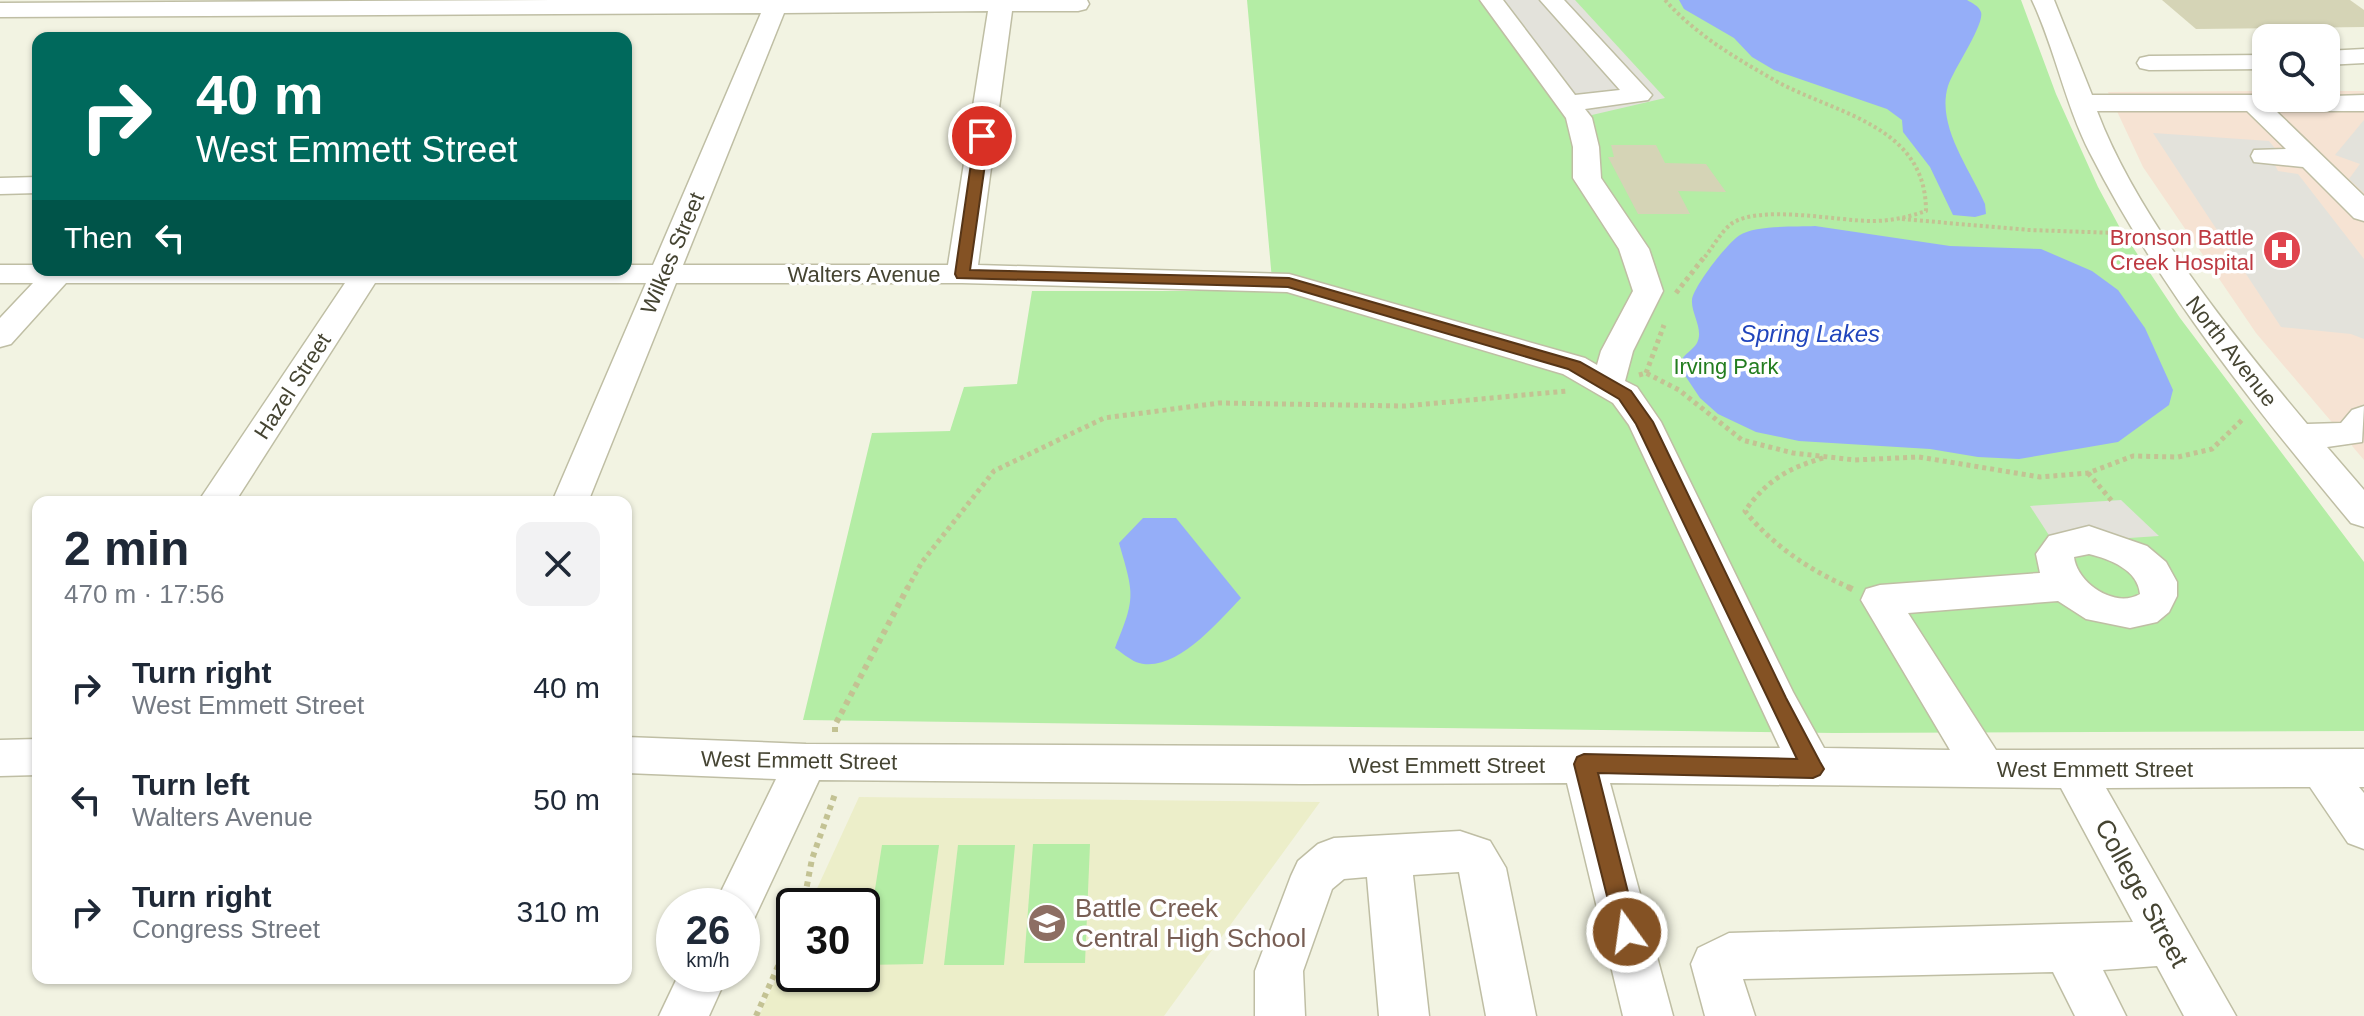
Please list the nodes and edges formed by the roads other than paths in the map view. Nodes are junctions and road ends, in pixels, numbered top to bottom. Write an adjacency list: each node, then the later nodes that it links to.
1 (1491, 0): 15 (street)
2 (1551, 0): 15 (street)
3 (2043, 0): 16 (street, North Avenue)
4 (308, 4): 7 (street); 8 (street); 9 (street)
5 (1001, 4): 6 (street); 7 (street); 27 (street)
6 (1078, 4)
7 (776, 5): 29 (street, Wilkes Street)
8 (0, 10)
9 (288, 28)
10 (2364, 56): 11 (street)
11 (2340, 57)
12 (2252, 62): 13 (street)
13 (2149, 63)
14 (2340, 89): 18 (street)
15 (1568, 103): 33 (street)
16 (2082, 103): 17 (street); 35 (street, North Avenue)
17 (2252, 103)
18 (2360, 103)
19 (2263, 112): 21 (street)
20 (2264, 156): 21 (street)
21 (2311, 159): 24 (street)
22 (32, 185): 23 (street)
23 (0, 186)
24 (2364, 212)
25 (32, 273): 26 (street, Walters Avenue)
26 (0, 274)
27 (962, 274): 29 (street, Walters Avenue); 33 (street, Walters Avenue)
28 (632, 275): 29 (street, Walters Avenue)
29 (662, 275): 37 (street, Wilkes Street)
30 (56, 276): 32 (street)
31 (365, 276): 36 (street, Hazel Street)
32 (0, 337)
33 (1608, 384): 46 (street, Walters Avenue)
34 (2364, 418): 35 (street)
35 (2297, 436): 38 (street, North Avenue)
36 (220, 496)
37 (572, 496)
38 (2364, 514)
39 (2067, 586): 47 (street)
40 (632, 756): 49 (street, West Emmett Street)
41 (32, 757): 42 (street)
42 (0, 758)
43 (1584, 764): 46 (street, West Emmett Street); 49 (street, West Emmett Street); 60 (street)
44 (2321, 768): 45 (street, West Emmett Street); 48 (street, West Emmett Street); 50 (street)
45 (2364, 768)
46 (1813, 769): 47 (street, West Emmett Street)
47 (1984, 769): 48 (street, West Emmett Street)
48 (2073, 770): 53 (street, College Street)
49 (821, 777): 52 (street)
50 (2364, 829)
51 (1388, 855): 57 (street); 58 (street); 59 (street)
52 (749, 888)
53 (2170, 943): 54 (street); 63 (street, College Street)
54 (2066, 949): 61 (street); 62 (street)
55 (695, 992): 56 (street)
56 (684, 1016)
57 (1280, 1016)
58 (1404, 1016)
59 (1511, 1016)
60 (1648, 1016)
61 (1730, 1016)
62 (2101, 1016)
63 (2211, 1016)

